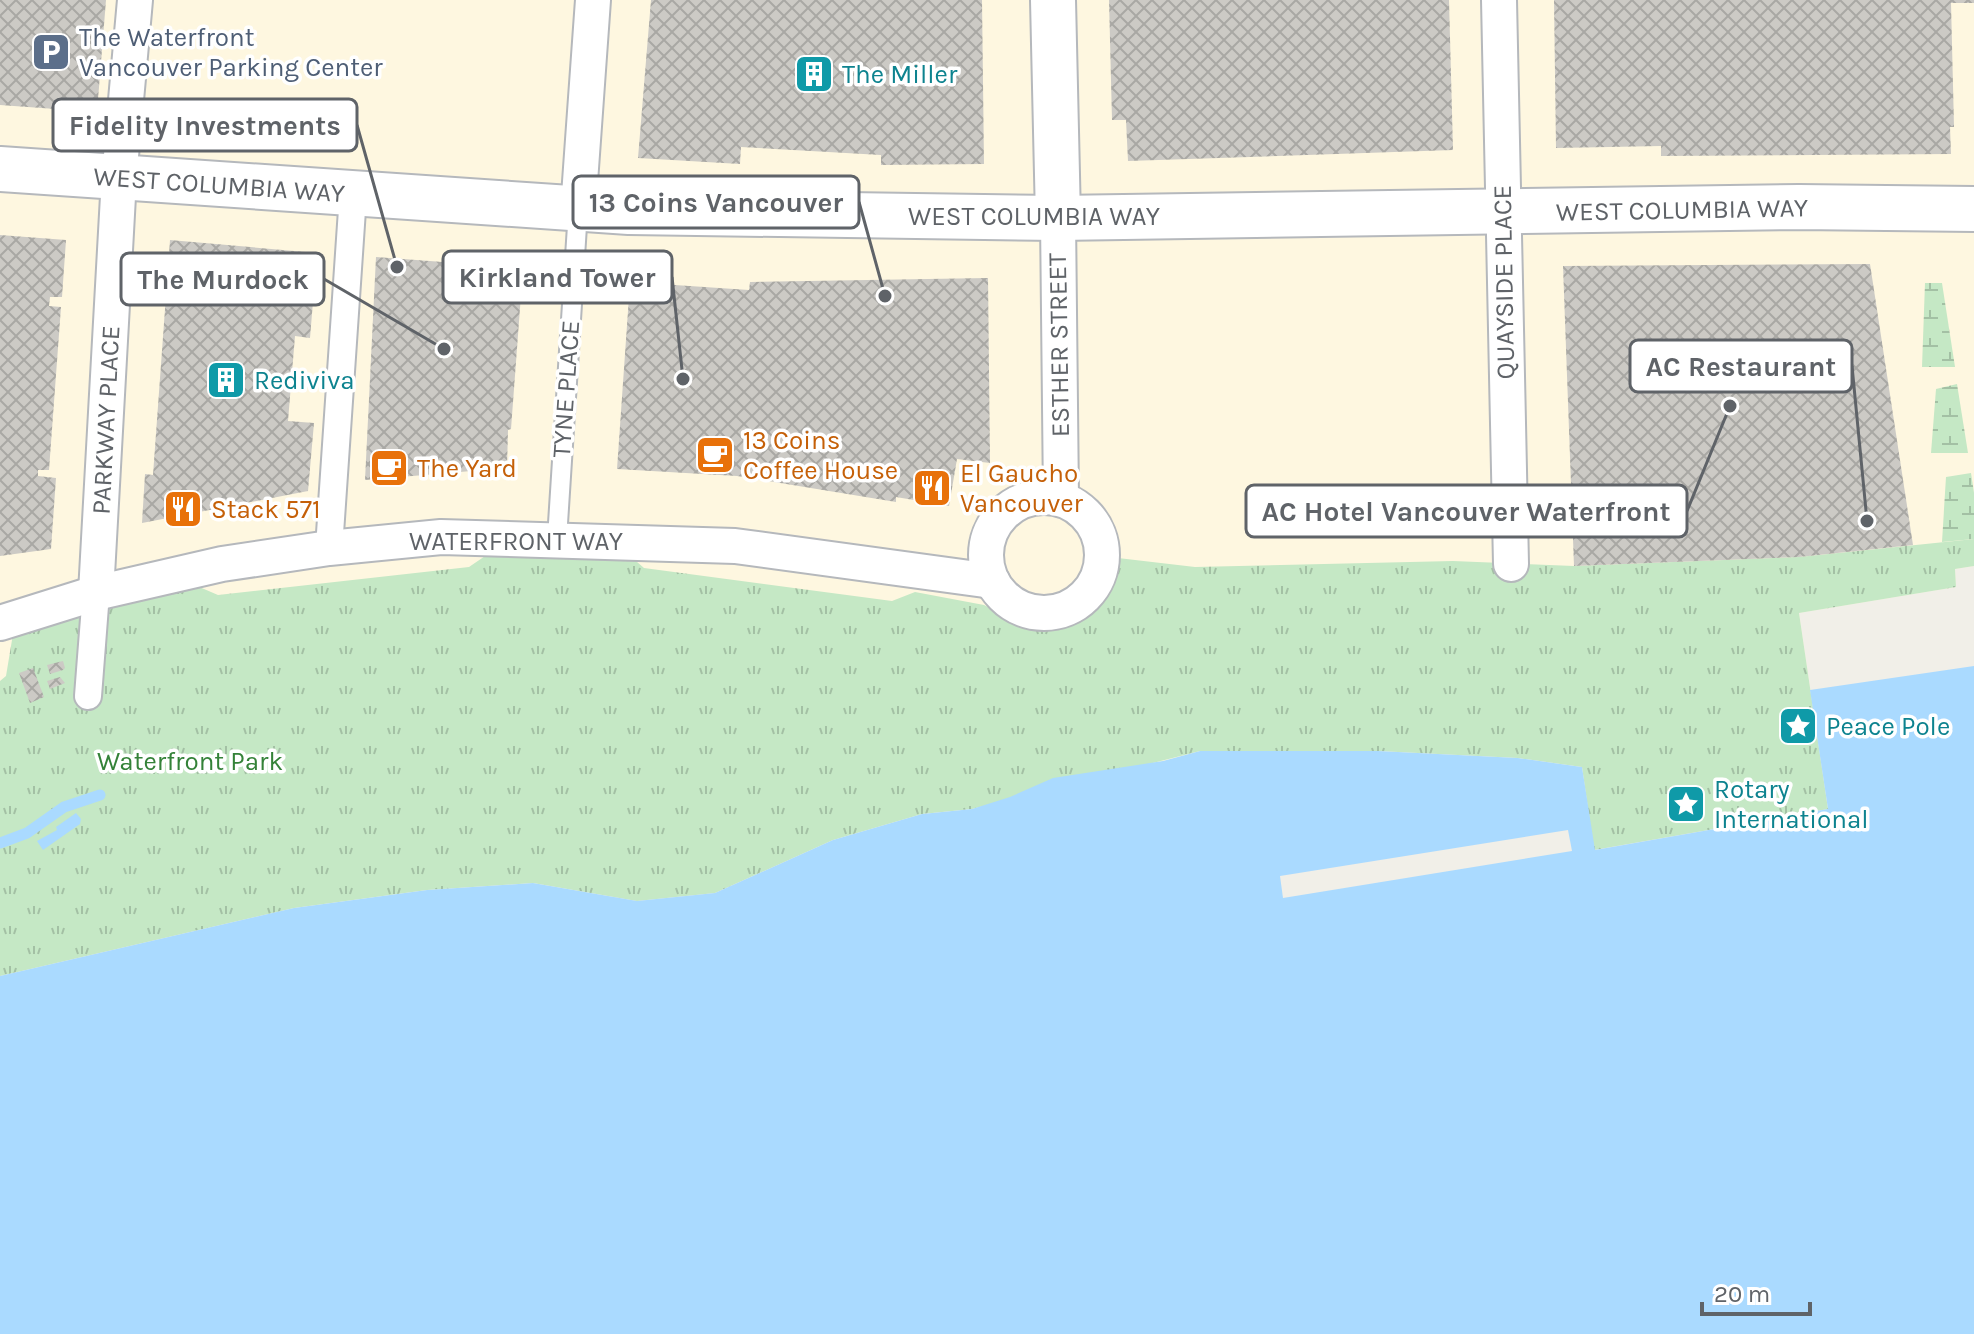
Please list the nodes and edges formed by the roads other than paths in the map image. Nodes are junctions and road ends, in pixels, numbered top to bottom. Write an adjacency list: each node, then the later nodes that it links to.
1 (135, 0): 6 (street, PARKWAY PLACE)
2 (593, 0): 9 (street, TYNE PLACE)
3 (1053, 0): 11 (street, ESTHER STREET)
4 (1499, 0): 10 (street, QUAYSIDE PLACE)
5 (0, 169): 6 (street, WEST COLUMBIA WAY)
6 (119, 178): 7 (street, WEST COLUMBIA WAY); 17 (street, PARKWAY PLACE)
7 (353, 195): 9 (street, WEST COLUMBIA WAY); 14 (street)
8 (1974, 209): 10 (street, WEST COLUMBIA WAY)
9 (578, 210): 11 (street, WEST COLUMBIA WAY); 13 (lane, TYNE PLACE)
10 (1502, 212): 11 (street, WEST COLUMBIA WAY); 15 (street, QUAYSIDE PLACE)
11 (1058, 218): 12 (street, ESTHER STREET)
12 (1061, 499): 16 (street); 16 (street)
13 (557, 539): 14 (street, WATERFRONT WAY); 16 (street, WATERFRONT WAY)
14 (329, 548): 17 (street, WATERFRONT WAY)
15 (1511, 564)
16 (992, 581)
17 (96, 593): 18 (street, WATERFRONT WAY); 19 (street, PARKWAY PLACE)
18 (0, 623)
19 (88, 696)

